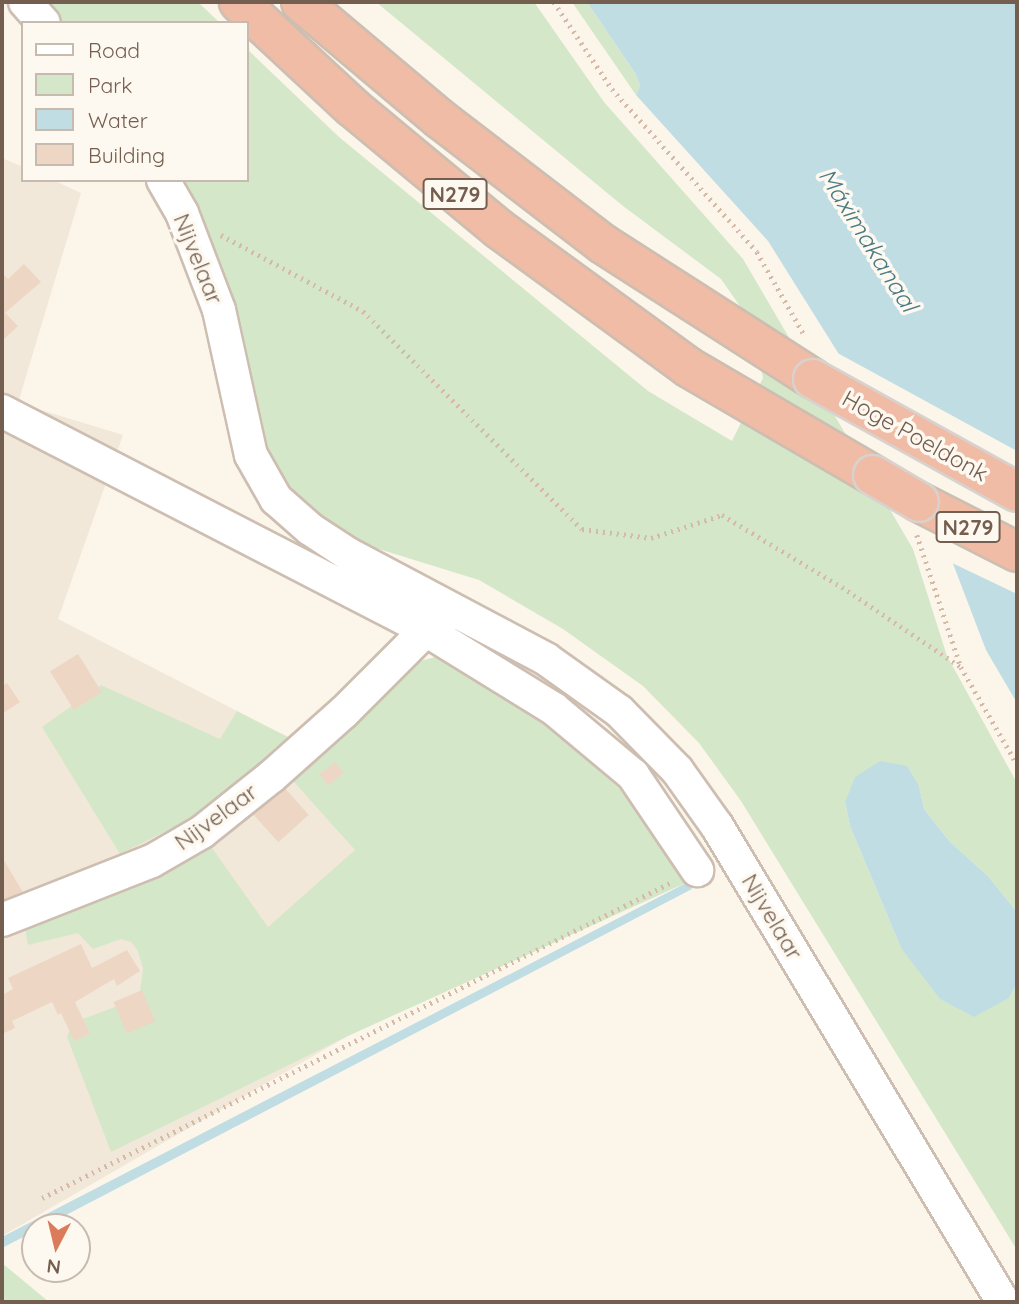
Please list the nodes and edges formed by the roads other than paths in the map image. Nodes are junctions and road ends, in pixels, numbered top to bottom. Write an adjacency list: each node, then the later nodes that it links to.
1 (25, 2): 4 (street)
2 (239, 2): 10 (highway, N279, bridge)
3 (301, 2): 7 (highway, Hoge Poeldonk / N279, bridge)
4 (42, 21)
5 (164, 182): 8 (street, Nijvelaar)
6 (2, 411): 9 (street)
7 (1017, 492)
8 (276, 499): 9 (street); 11 (street, Nijvelaar)
9 (240, 536): 12 (street)
10 (1017, 552)
11 (457, 610): 12 (street, Nijvelaar); 15 (street, Nijvelaar)
12 (426, 630): 13 (street); 14 (street, Nijvelaar)
13 (697, 870)
14 (2, 920)
15 (1003, 1302)

